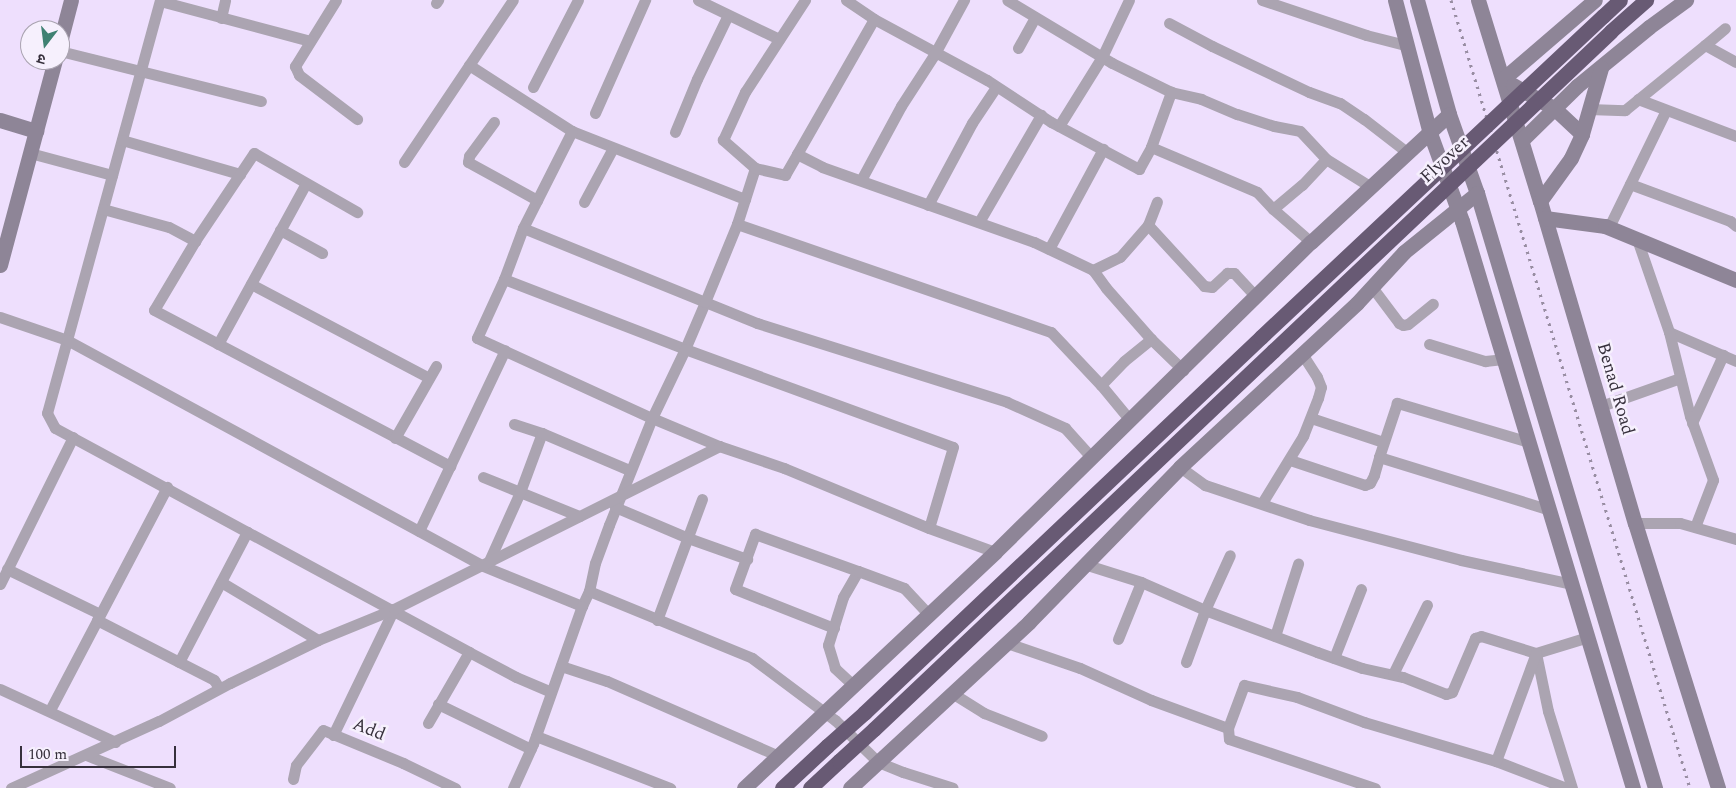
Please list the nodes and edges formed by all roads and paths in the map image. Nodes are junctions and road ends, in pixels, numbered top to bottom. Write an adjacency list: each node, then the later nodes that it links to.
1 (71, 0): 27 (main road)
2 (225, 0): 25 (street)
3 (336, 0): 31 (street)
4 (513, 0): 39 (street)
5 (578, 0): 44 (street)
6 (645, 0): 52 (street)
7 (698, 0): 23 (street)
8 (804, 0): 30 (street)
9 (846, 0): 26 (street)
10 (964, 0): 35 (street)
11 (1008, 0): 22 (street)
12 (1129, 0): 37 (street)
13 (1262, 0): 32 (street)
14 (1395, 0): 32 (main road)
15 (1417, 0): 53 (main road)
16 (1478, 0): 43 (main road, Benad Road)
17 (1595, 0): 43 (main road)
18 (1620, 0): 225 (highway, Flyover, bridge)
19 (1646, 0): 226 (highway, Flyover, bridge)
20 (1686, 0): 40 (main road)
21 (160, 1): 25 (street); 42 (street)
22 (1024, 4): 24 (street)
23 (728, 15): 30 (street); 61 (street)
24 (1035, 17): 34 (street); 37 (street)
25 (222, 18): 31 (street)
26 (874, 19): 35 (street); 71 (street)
27 (66, 20)
28 (1169, 23): 72 (street)
29 (1725, 28): 33 (street)
30 (779, 39): 75 (street)
31 (310, 41): 55 (street)
32 (1405, 44): 62 (main road)
33 (1705, 45): 38 (street); 47 (street)
34 (1018, 48)
35 (935, 52): 45 (street); 78 (street)
36 (70, 53): 42 (street)
37 (1102, 57): 46 (street); 58 (street)
38 (1736, 62)
39 (469, 65): 60 (street); 74 (street)
40 (1601, 68): 49 (main road); 50 (main road)
41 (52, 70): 59 (main road)
42 (141, 71): 48 (street); 65 (street)
43 (1503, 79): 49 (main road); 66 (main road, Benad Road)
44 (533, 87)
45 (996, 87): 54 (street); 88 (street)
46 (1171, 92): 68 (street); 73 (street)
47 (1638, 99): 50 (street); 51 (street)
48 (261, 100)
49 (1555, 109): 63 (main road); 66 (main road)
50 (1588, 109): 63 (main road)
51 (1666, 110): 64 (street); 80 (street)
52 (596, 113)
53 (1449, 114): 62 (main road); 82 (main road)
54 (1041, 115): 58 (street); 94 (street)
55 (357, 119)
56 (0, 120): 59 (main road)
57 (494, 122): 84 (street)
58 (1059, 126): 69 (street)
59 (36, 131): 70 (main road)
60 (572, 131): 67 (street); 84 (street)
61 (675, 132)
62 (1430, 133): 72 (main road); 89 (main road)
63 (1582, 134): 85 (main road)
64 (1736, 136)
65 (122, 140): 76 (street); 77 (street)
66 (1522, 140): 85 (main road, Benad Road)
67 (613, 148): 83 (street); 86 (street)
68 (1151, 148): 69 (street); 91 (street)
69 (1103, 149): 104 (street)
70 (30, 153): 77 (street); 106 (main road)
71 (797, 154): 75 (street); 78 (street)
72 (1408, 154): 81 (main road)
73 (1326, 159): 81 (street); 91 (street)
74 (404, 162)
75 (755, 168): 83 (street)
76 (240, 174): 79 (street); 102 (street)
77 (112, 175): 90 (street)
78 (861, 180): 88 (street)
79 (306, 183): 92 (street); 100 (street)
80 (1630, 184): 97 (street); 98 (street)
81 (1371, 187): 103 (main road)
82 (1477, 193): 89 (main road); 233 (main road)
83 (746, 199): 95 (street)
84 (537, 200): 99 (street)
85 (1540, 200): 93 (main road, Benad Road)
86 (584, 202)
87 (1157, 202): 96 (street)
88 (928, 205): 94 (street)
89 (1457, 207): 111 (main road); 125 (main road)
90 (103, 209): 102 (street); 118 (street)
91 (1273, 209): 103 (street)
92 (357, 212)
93 (1545, 218): 98 (main road); 132 (main road, Benad Road)
94 (979, 222): 104 (street)
95 (737, 224): 113 (street); 131 (street)
96 (1148, 225): 107 (street); 112 (street)
97 (1736, 226)
98 (1609, 227): 101 (main road)
99 (523, 228): 108 (street); 113 (street)
100 (280, 230): 105 (street); 110 (street)
101 (1636, 239): 109 (main road); 116 (street)
102 (195, 241): 119 (street)
103 (1311, 242): 112 (main road)
104 (1049, 249): 107 (street)
105 (322, 253)
106 (0, 265)
107 (1093, 270): 117 (street)
108 (504, 279): 121 (street); 122 (street)
109 (1736, 280)
110 (251, 284): 119 (street); 129 (street)
111 (1372, 287): 114 (street); 123 (main road)
112 (1256, 297): 128 (main road)
113 (705, 302): 121 (street); 145 (street)
114 (1433, 304)
115 (0, 317): 118 (street)
116 (1668, 332): 124 (street); 130 (street)
117 (1152, 339): 128 (street); 131 (street)
118 (67, 340): 139 (street); 161 (street)
119 (218, 344): 140 (street)
120 (1429, 344): 125 (street)
121 (685, 349): 133 (street); 160 (street)
122 (505, 350): 133 (street); 147 (street)
123 (1302, 354): 134 (street); 148 (main road)
124 (1723, 355): 126 (street); 137 (street)
125 (1503, 359): 142 (main road)
126 (1736, 361)
127 (436, 366): 129 (street)
128 (1183, 370): 135 (main road)
129 (429, 378): 140 (street)
130 (1680, 378): 132 (street); 137 (street)
131 (1101, 385): 135 (street)
132 (1601, 406): 158 (main road, Benad Road)
133 (652, 418): 143 (street); 149 (street)
134 (1311, 418): 141 (street); 146 (street)
135 (1130, 420): 145 (main road)
136 (514, 424): 138 (street)
137 (1692, 424): 159 (street)
138 (542, 434): 149 (street); 152 (street)
139 (73, 437): 151 (street); 171 (street)
140 (395, 438): 147 (street)
141 (1383, 442): 142 (street); 144 (street)
142 (1529, 442): 156 (main road)
143 (719, 446): 154 (street); 160 (street)
144 (1379, 457): 146 (street); 156 (street)
145 (1092, 458): 165 (main road)
146 (1290, 460): 155 (street)
147 (450, 466): 161 (street)
148 (1180, 467): 155 (street); 169 (main road)
149 (629, 470): 154 (street)
150 (483, 477): 152 (street)
151 (167, 487): 162 (street); 184 (street)
152 (520, 492): 157 (street); 168 (street)
153 (702, 500): 163 (street)
154 (617, 502): 157 (street); 163 (street); 178 (street)
155 (1262, 503): 176 (street)
156 (1550, 510): 176 (main road)
157 (579, 516): 168 (street)
158 (1635, 523): 159 (street); 234 (main road, Benad Road)
159 (1695, 527): 164 (street)
160 (929, 528): 165 (street)
161 (419, 531): 168 (street)
162 (247, 532): 173 (street); 181 (street)
163 (688, 538): 167 (street); 185 (street)
164 (1736, 539)
165 (995, 552): 183 (main road)
166 (1230, 555): 182 (street)
167 (747, 558): 172 (street); 186 (street)
168 (486, 563): 180 (street); 181 (street)
169 (1084, 564): 174 (street); 191 (main road)
170 (1298, 564): 187 (street)
171 (8, 569): 175 (street); 184 (street)
172 (858, 571): 183 (street); 186 (street)
173 (221, 582): 190 (street); 195 (street)
174 (1141, 582): 182 (street); 189 (street)
175 (0, 584)
176 (1572, 584): 188 (main road)
177 (1361, 589): 194 (street)
178 (589, 591): 180 (street); 185 (street)
179 (1426, 605): 198 (street)
180 (582, 606): 197 (street)
181 (394, 609): 190 (street); 192 (street); 209 (street)
182 (1206, 610): 187 (street); 196 (street)
183 (929, 615): 199 (main road)
184 (99, 617): 195 (street); 205 (street)
185 (657, 620): 206 (street)
186 (834, 628): 199 (street)
187 (1275, 636): 194 (street)
188 (1588, 637): 193 (street); 232 (main road)
189 (1118, 639)
190 (318, 640): 200 (street)
191 (1006, 643): 203 (main road); 208 (street)
192 (469, 652): 202 (street); 204 (street)
193 (1536, 653): 198 (street); 216 (street); 231 (street)
194 (1334, 658): 198 (street)
195 (179, 662): 200 (street)
196 (1186, 662)
197 (561, 666): 202 (street); 215 (street)
198 (1393, 674)
199 (853, 685): 206 (main road)
200 (219, 688): 212 (street)
201 (0, 689): 205 (street)
202 (551, 692): 210 (street)
203 (952, 693): 211 (street); 217 (main road)
204 (438, 704): 207 (street); 213 (street)
205 (50, 710): 212 (street)
206 (825, 712): 215 (main road); 217 (street)
207 (428, 722)
208 (1228, 728): 216 (street); 229 (street)
209 (333, 735): 218 (street, Add); 221 (street, Add)
210 (536, 736): 213 (street); 223 (street)
211 (1042, 736)
212 (115, 742): 214 (street)
213 (531, 749): 222 (street)
214 (86, 755): 219 (street); 220 (street)
215 (779, 756): 224 (main road)
216 (1496, 761): 230 (street)
217 (878, 762): 227 (main road); 228 (street)
218 (292, 779)
219 (163, 787)
220 (11, 788)
221 (455, 788)
222 (513, 788)
223 (670, 788)
224 (744, 788)
225 (782, 788)
226 (810, 788)
227 (850, 788)
228 (953, 788)
229 (1375, 788)
230 (1566, 788)
231 (1572, 788)
232 (1633, 788)
233 (1655, 788)
234 (1718, 788)

